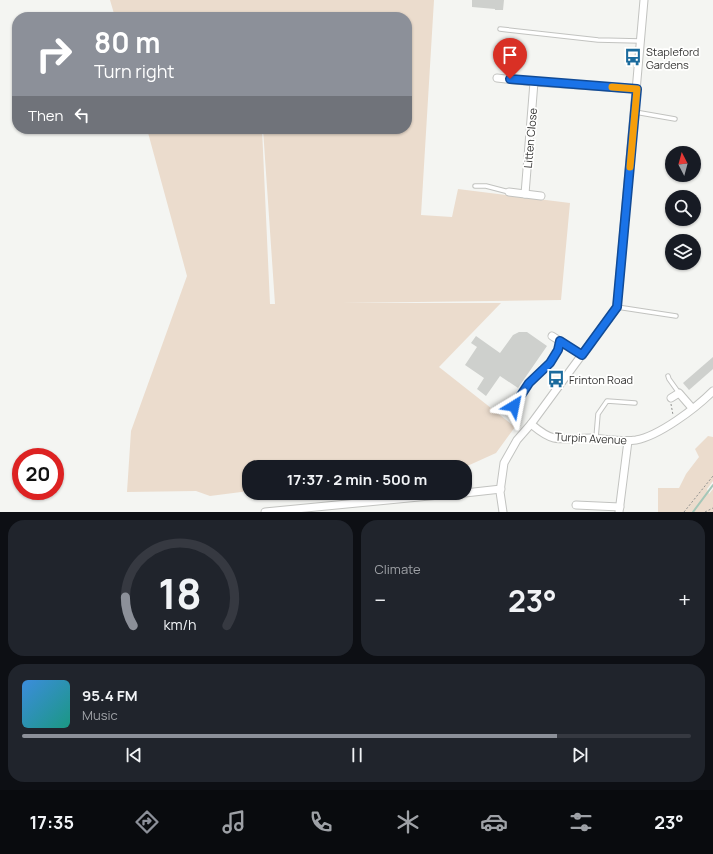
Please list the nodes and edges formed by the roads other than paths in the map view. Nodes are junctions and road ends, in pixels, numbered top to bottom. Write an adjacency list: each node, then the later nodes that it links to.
1 (644, 0): 3 (street)
2 (500, 29): 3 (lane)
3 (640, 41): 6 (street)
4 (497, 78): 5 (street)
5 (534, 82): 6 (street); 11 (street, Litten Close)
6 (637, 89): 7 (street)
7 (634, 112): 8 (lane); 13 (street)
8 (675, 119)
9 (475, 186): 10 (lane)
10 (509, 192): 11 (street)
11 (525, 194): 12 (street)
12 (541, 196)
13 (617, 307): 14 (lane); 17 (street)
14 (676, 316)
15 (552, 336): 16 (street)
16 (560, 341): 17 (street); 23 (lane)
17 (582, 355): 25 (street)
18 (668, 376): 20 (lane)
19 (713, 391): 24 (street, Turpin Avenue)
20 (679, 393): 21 (street); 24 (street)
21 (671, 400)
22 (635, 404): 26 (lane)
23 (514, 406)
24 (692, 408): 27 (street, Turpin Avenue)
25 (531, 424): 26 (street, Turpin Avenue); 28 (street)
26 (596, 438): 27 (street, Turpin Avenue)
27 (628, 441): 33 (street)
28 (501, 489): 29 (street); 35 (street)
29 (472, 491)
30 (394, 500): 32 (street)
31 (576, 505): 33 (street)
32 (300, 510): 34 (street)
33 (619, 510)
34 (265, 512)
35 (503, 512)

